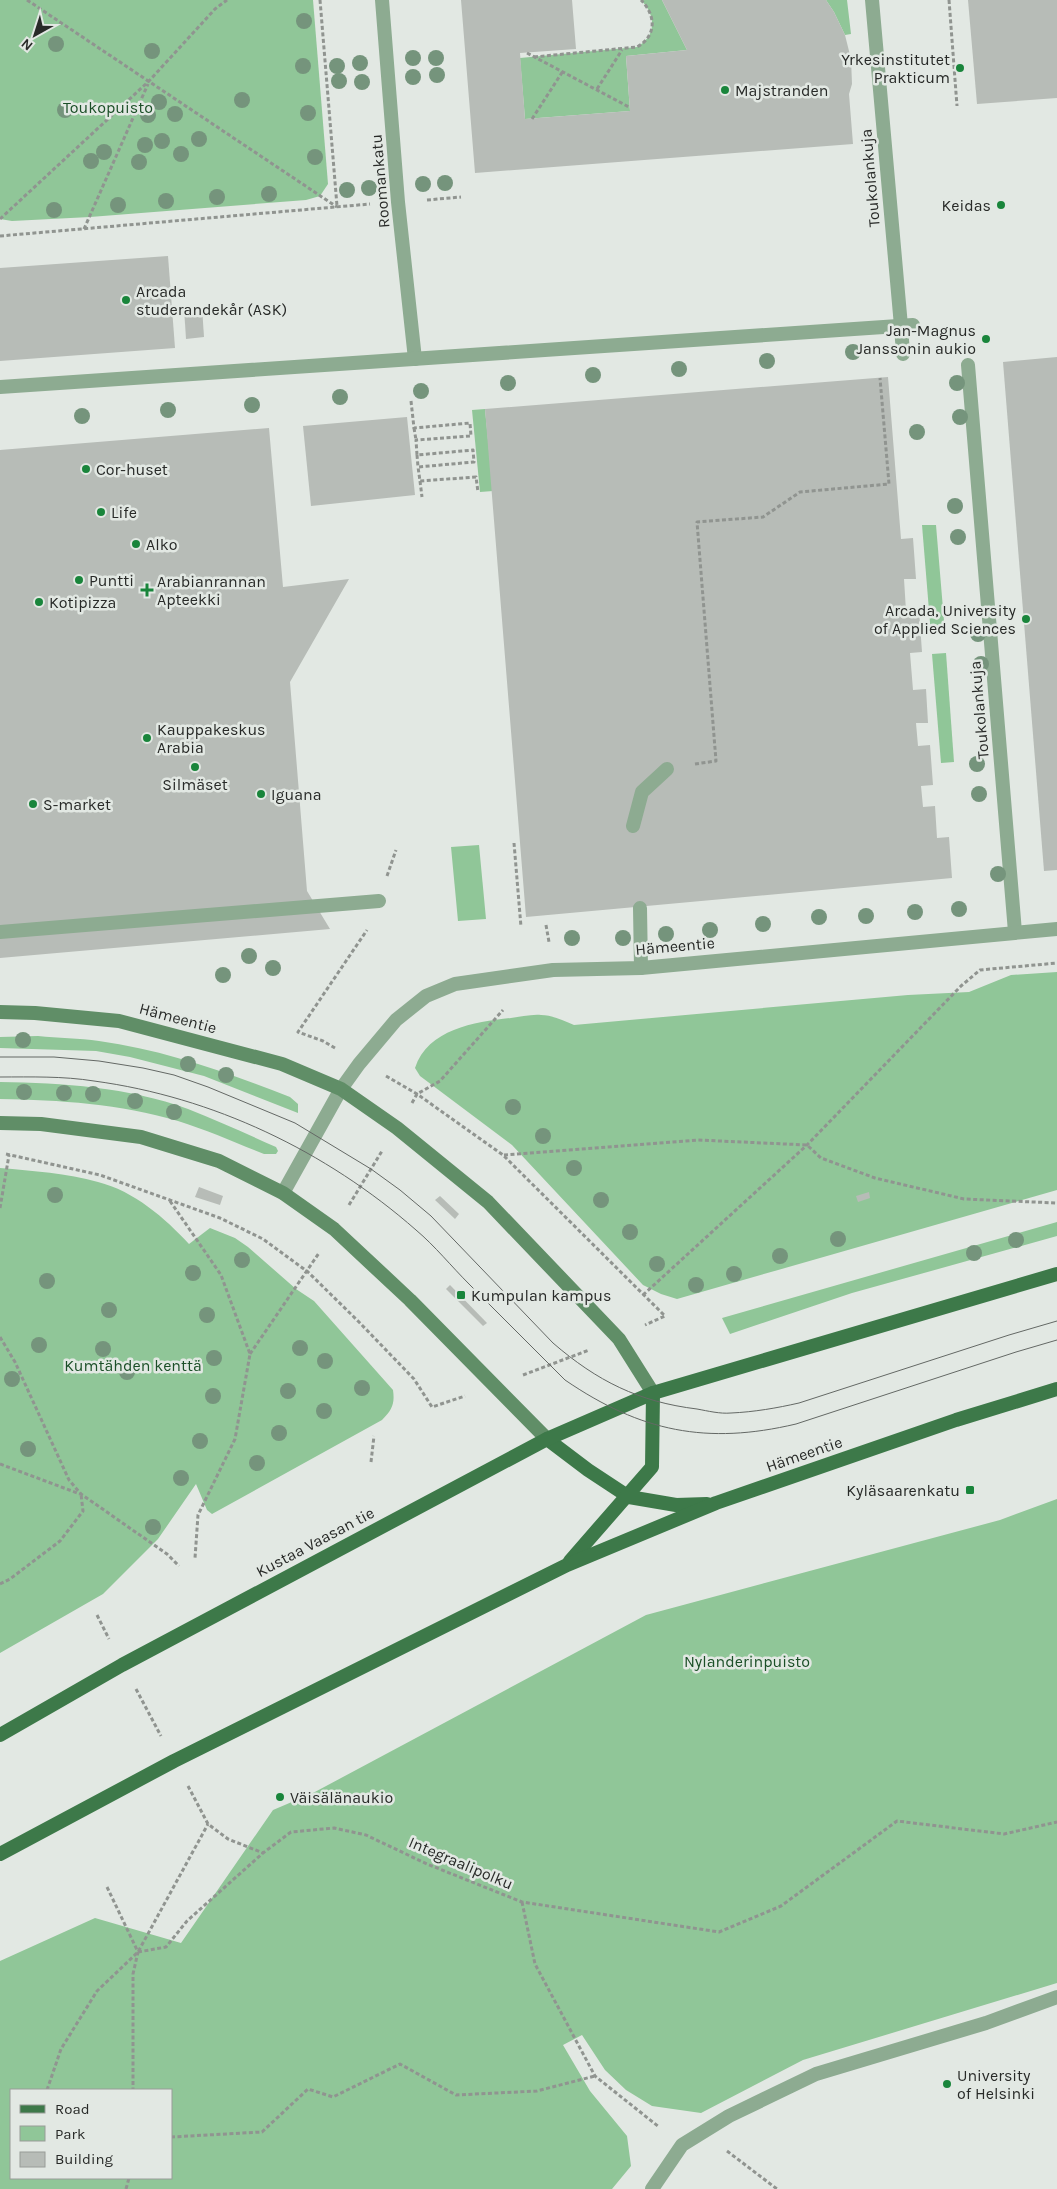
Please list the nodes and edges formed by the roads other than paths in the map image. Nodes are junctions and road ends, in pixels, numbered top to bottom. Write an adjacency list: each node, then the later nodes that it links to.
1 (382, 0): 5 (street, Roomankatu)
2 (872, 0): 3 (street, Toukolankuja)
3 (907, 325): 4 (street, Toukolankuja); 5 (street)
4 (903, 354)
5 (415, 359): 7 (street)
6 (968, 365): 14 (street, Toukolankuja)
7 (0, 387)
8 (667, 770): 9 (street)
9 (633, 826)
10 (379, 900): 13 (street)
11 (640, 908): 15 (street)
12 (1057, 929): 14 (street, Hämeentie)
13 (0, 932)
14 (1015, 932): 15 (street, Hämeentie)
15 (641, 968): 17 (street, Hämeentie)
16 (0, 1012): 17 (main road, Hämeentie)
17 (341, 1089): 19 (street, Hämeentie); 22 (main road, Hämeentie)
18 (0, 1123): 19 (main road)
19 (283, 1193): 23 (main road)
20 (1057, 1274): 22 (main road)
21 (1057, 1389): 25 (main road, Hämeentie)
22 (653, 1393): 23 (main road, Kustaa Vaasan tie); 24 (main road)
23 (546, 1439): 24 (main road); 27 (main road, Kustaa Vaasan tie)
24 (629, 1497): 25 (main road); 26 (main road)
25 (716, 1503): 26 (main road, Hämeentie)
26 (567, 1565): 28 (main road)
27 (0, 1735)
28 (0, 1854)
29 (1057, 1997): 30 (street)
30 (652, 2189)

